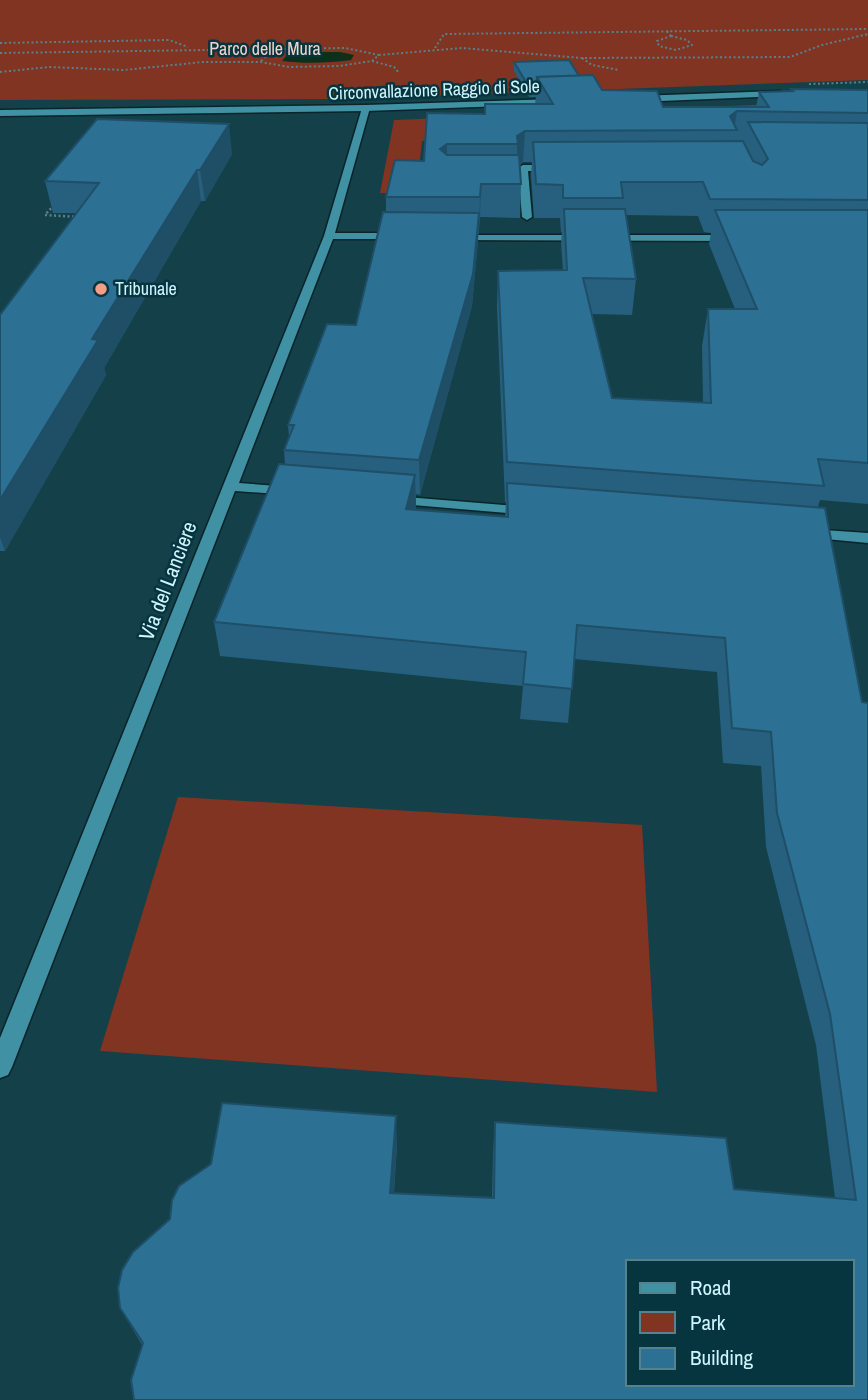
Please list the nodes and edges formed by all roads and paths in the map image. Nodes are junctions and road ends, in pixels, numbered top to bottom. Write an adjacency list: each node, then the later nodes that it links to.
1 (868, 29): 2 (path)
2 (666, 30): 4 (path); 8 (path)
3 (868, 34): 12 (path)
4 (671, 36): 9 (path); 9 (path)
5 (0, 43): 6 (path)
6 (192, 48): 7 (path); 10 (path)
7 (276, 48): 11 (path); 16 (path)
8 (435, 48): 11 (path); 13 (path)
9 (676, 50): 12 (path)
10 (0, 53)
11 (379, 55): 14 (path)
12 (679, 57): 13 (path); 15 (path)
13 (582, 58): 17 (path)
14 (372, 61): 16 (path); 19 (path)
15 (681, 61)
16 (261, 62): 18 (path)
17 (592, 65)
18 (0, 72)
19 (398, 73)
20 (797, 93): 21 (street)
21 (626, 100)
22 (571, 101): 23 (street, Circonvallazione Raggio di Sole)
23 (366, 108): 24 (street, Circonvallazione Raggio di Sole); 31 (street, Via del Lanciere)
24 (0, 113)
25 (564, 168): 27 (street)
26 (512, 182): 27 (street)
27 (524, 182): 29 (street)
28 (61, 197): 30 (path)
29 (527, 217)
30 (85, 218)
31 (329, 236): 32 (street); 35 (street, Via del Lanciere)
32 (412, 236)
33 (439, 236): 34 (street)
34 (744, 238)
35 (228, 486): 36 (street); 41 (street, Via del Lanciere)
36 (312, 493)
37 (381, 499): 38 (street)
38 (548, 512)
39 (799, 533): 40 (street)
40 (868, 538)
41 (0, 1067)

